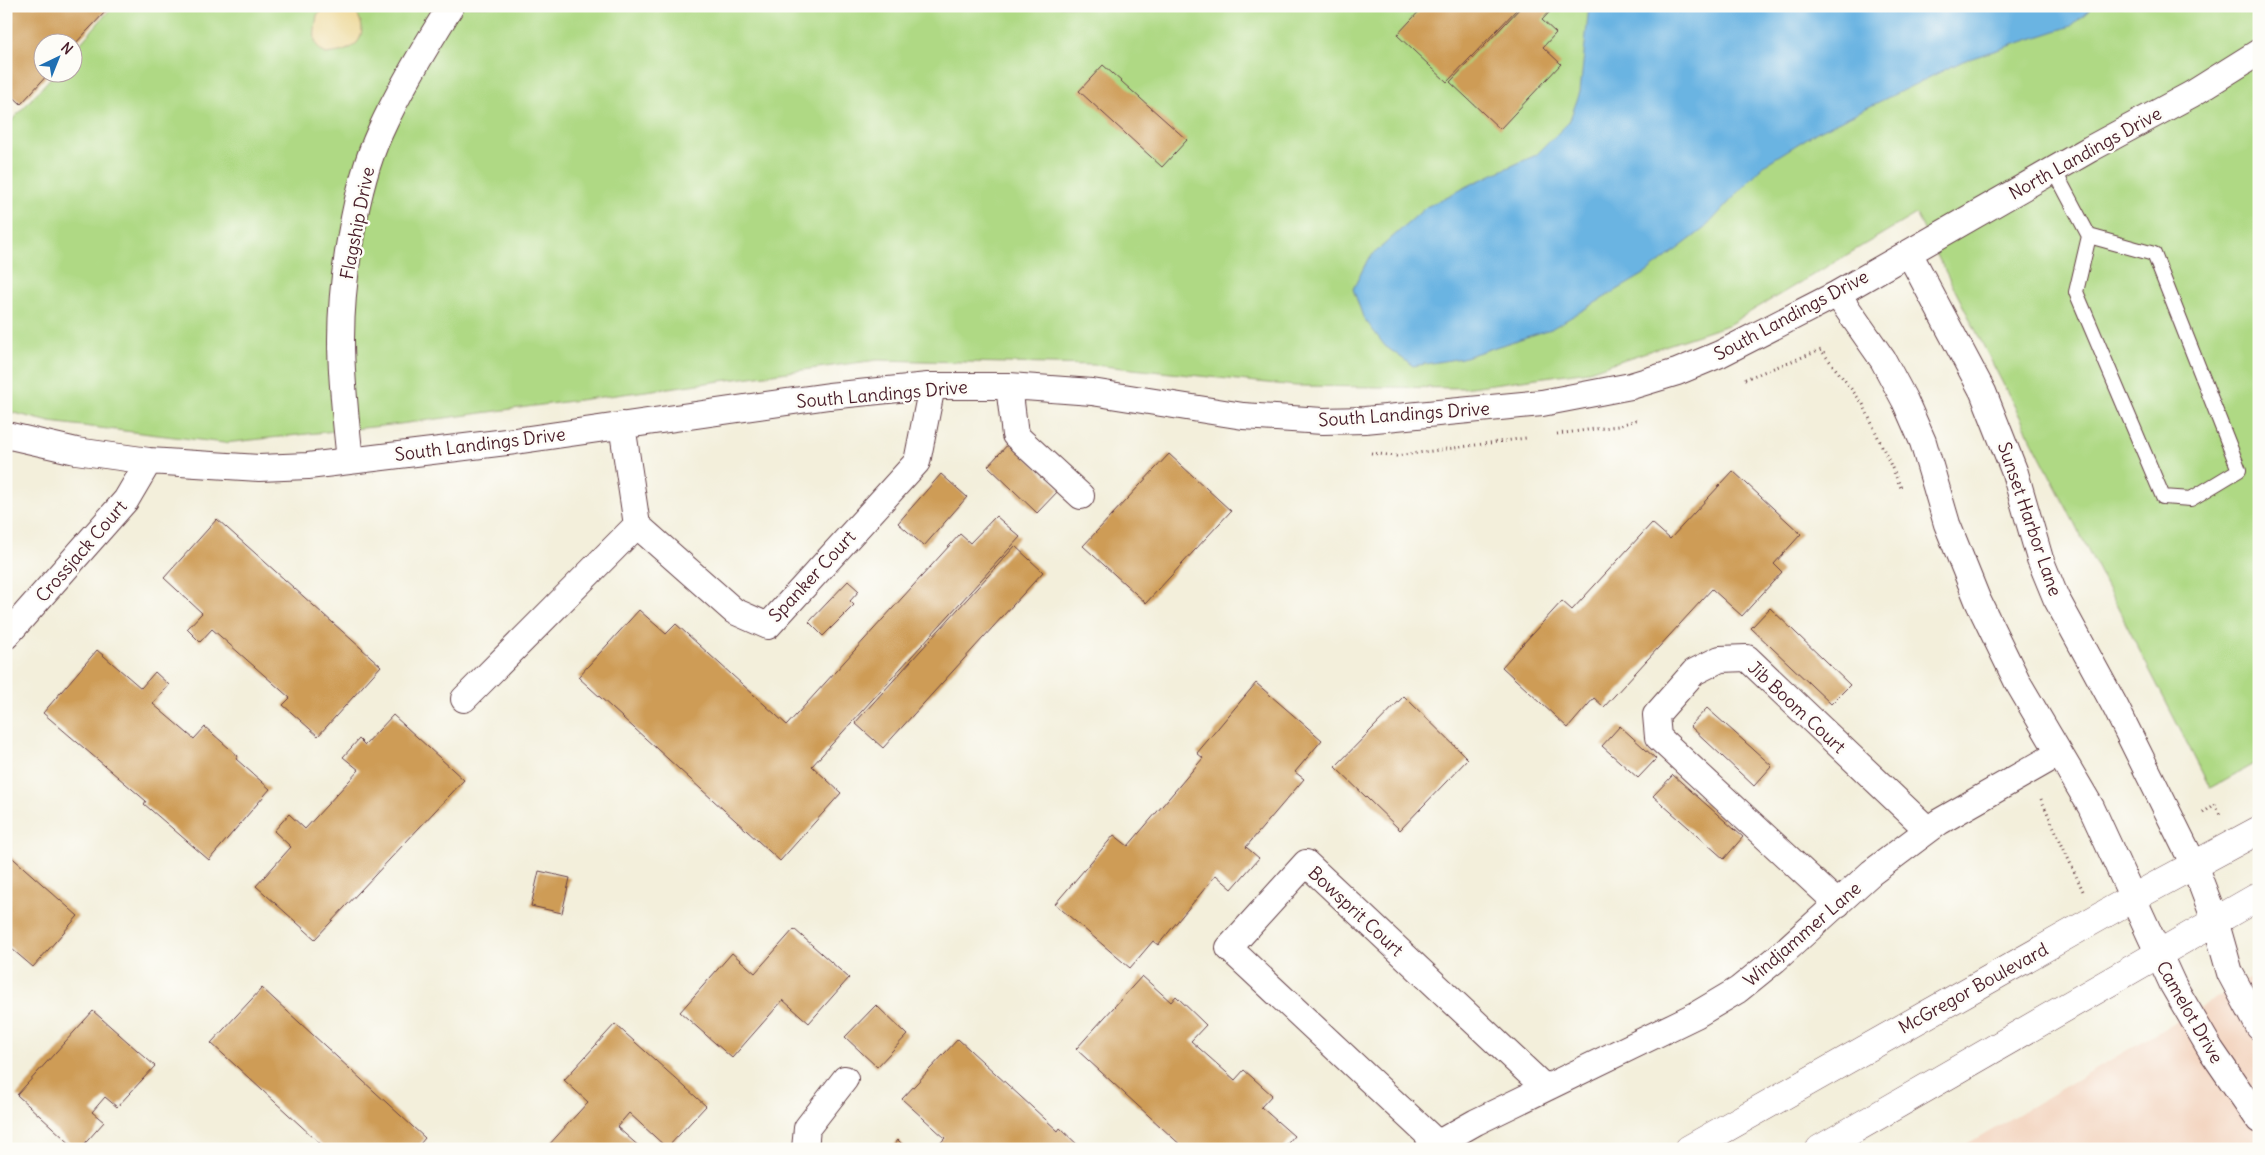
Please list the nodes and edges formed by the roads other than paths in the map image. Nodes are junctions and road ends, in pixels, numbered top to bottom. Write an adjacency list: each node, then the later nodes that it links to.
1 (451, 6): 12 (street, Flagship Drive)
2 (2259, 52): 3 (street, North Landings Drive)
3 (2054, 170): 4 (lane); 5 (street, North Landings Drive)
4 (2089, 236): 4 (lane)
5 (1909, 252): 6 (street, South Landings Drive); 20 (street, Sunset Harbor Lane)
6 (1837, 294): 8 (street, South Landings Drive); 17 (street)
7 (932, 386): 8 (street, South Landings Drive); 9 (street, South Landings Drive); 14 (street, Spanker Court)
8 (1009, 386): 13 (street)
9 (622, 425): 12 (street, South Landings Drive); 14 (street)
10 (6, 435): 11 (street, South Landings Drive)
11 (149, 461): 12 (street, South Landings Drive); 15 (street, Crossjack Court)
12 (350, 461)
13 (1081, 496)
14 (638, 525): 16 (street)
15 (6, 636)
16 (464, 699)
17 (2058, 754): 18 (street, Windjammer Lane); 22 (street)
18 (1928, 830): 23 (street, Windjammer Lane); 23 (street, Jib Boom Court)
19 (2259, 830): 20 (main road, McGregor Boulevard)
20 (2194, 865): 22 (main road, McGregor Boulevard); 24 (street)
21 (2259, 896): 24 (main road)
22 (2131, 899): 25 (street, Camelot Drive); 32 (main road, McGregor Boulevard)
23 (1838, 904): 28 (street, Windjammer Lane)
24 (2215, 920): 25 (main road); 26 (street)
25 (2157, 954): 29 (street, Camelot Drive); 33 (main road)
26 (2259, 1027)
27 (845, 1080): 31 (street)
28 (1546, 1088): 30 (street, Windjammer Lane); 30 (street, Bowsprit Court)
29 (2259, 1120)
30 (1432, 1146)
31 (805, 1149)
32 (1689, 1149)
33 (1820, 1149)

